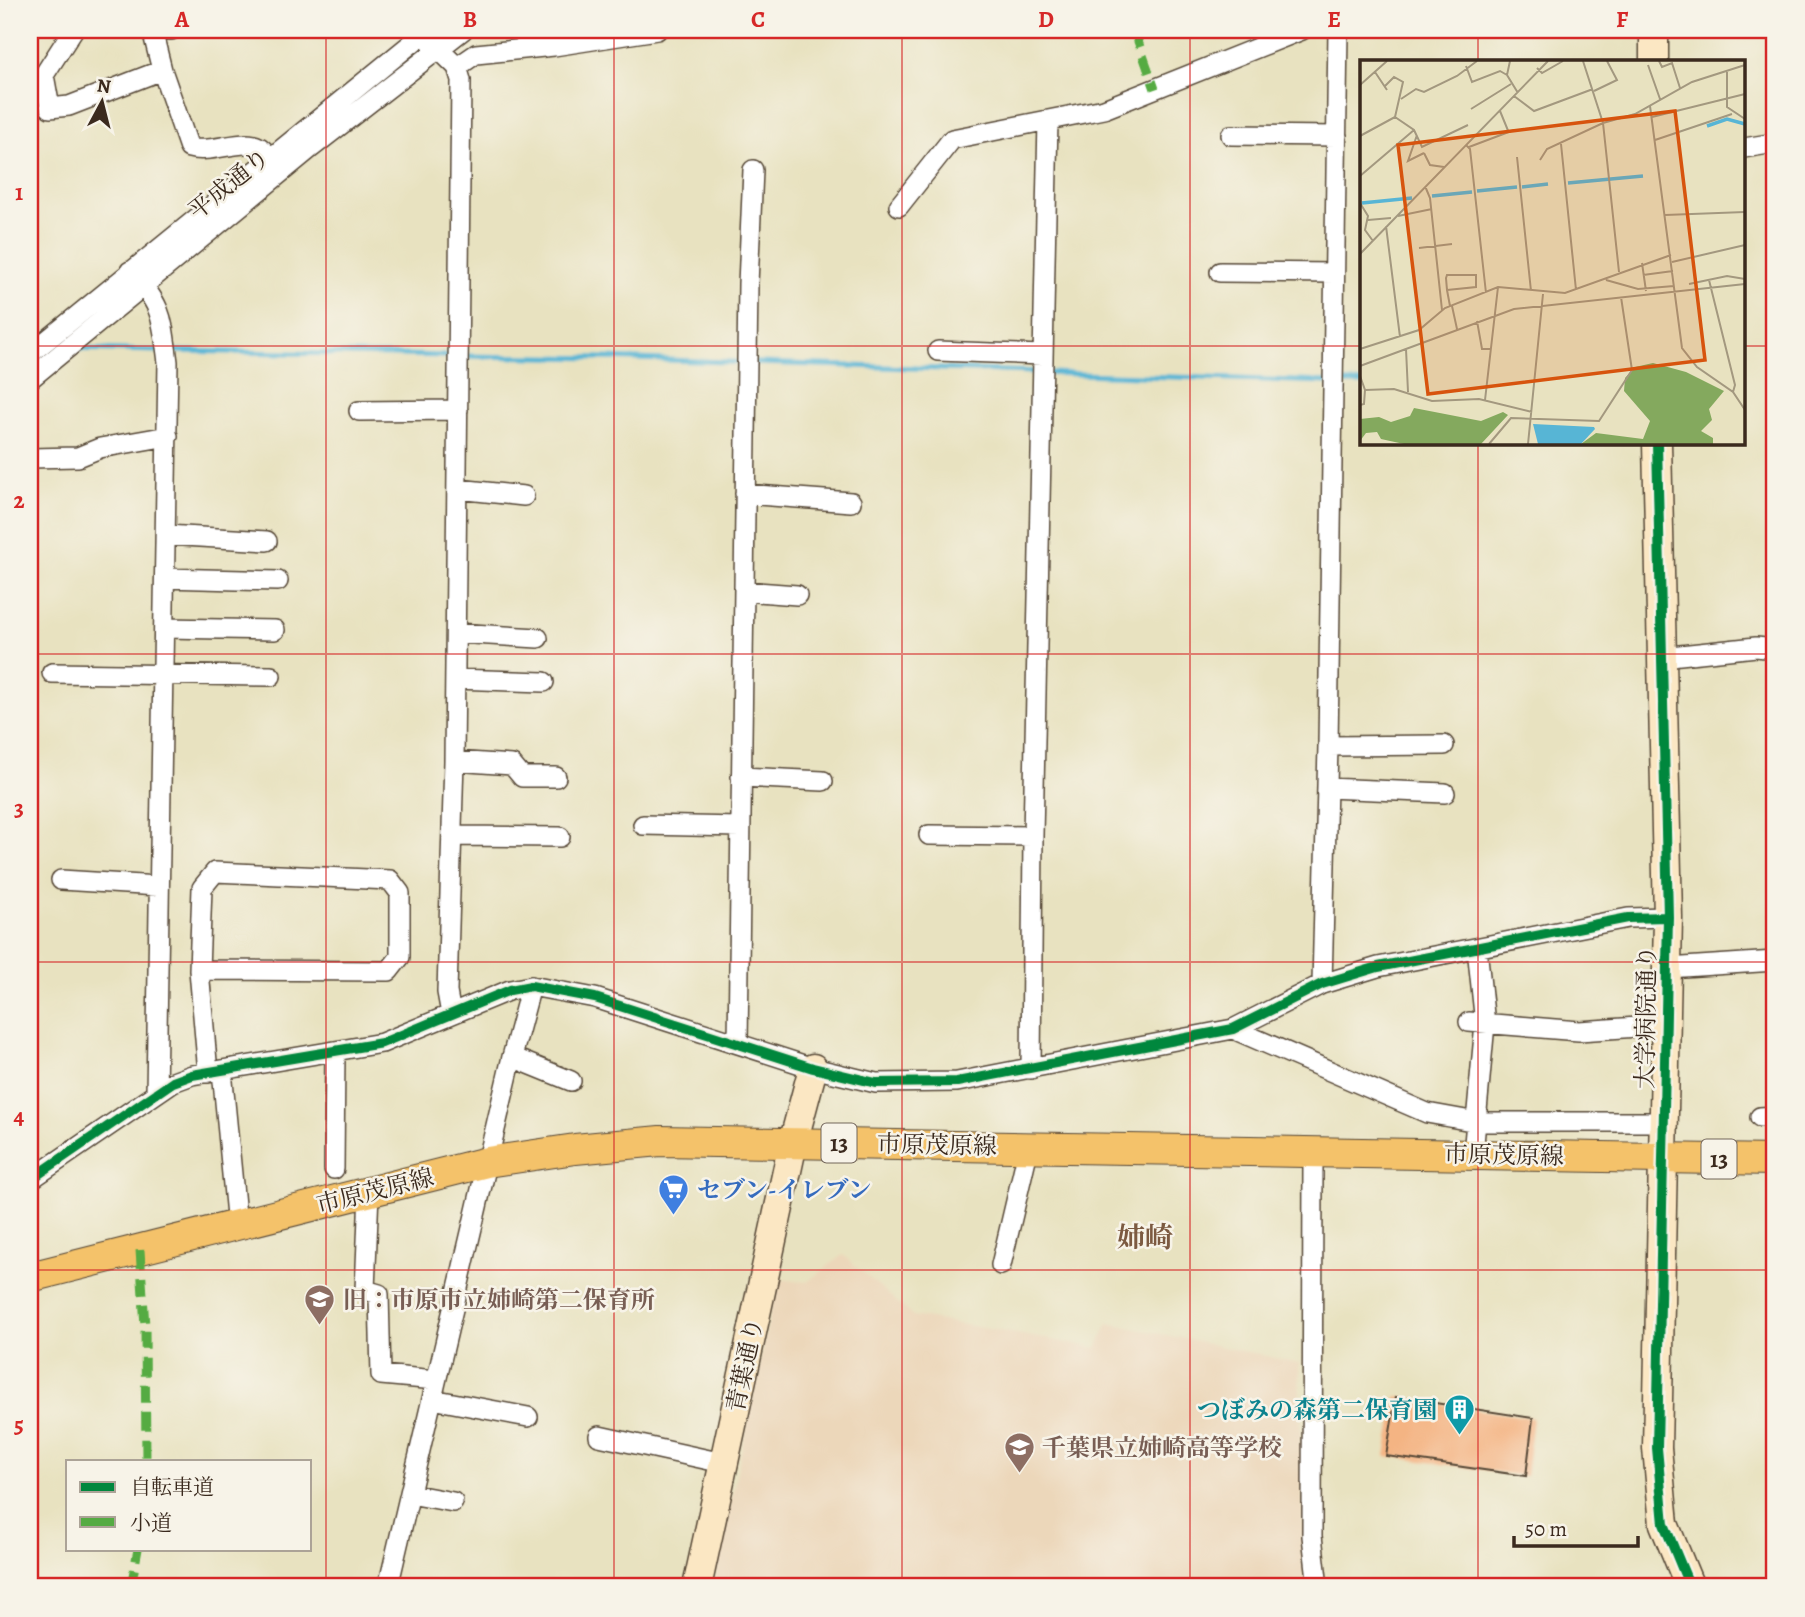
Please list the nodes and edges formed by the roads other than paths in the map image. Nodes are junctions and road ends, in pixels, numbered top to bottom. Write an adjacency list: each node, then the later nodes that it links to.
1 (73, 30): 13 (street)
2 (152, 30): 13 (street)
3 (463, 30): 10 (street, 平成通り)
4 (657, 30): 12 (street)
5 (1302, 30): 14 (street)
6 (1338, 30): 16 (street)
7 (1654, 30): 11 (street)
8 (425, 32): 9 (street, 平成通り); 10 (street)
9 (403, 38): 19 (street, 平成通り)
10 (438, 50): 12 (street); 19 (street, 平成通り)
11 (1654, 60)
12 (457, 67): 29 (street)
13 (162, 70): 19 (street)
14 (1048, 120): 21 (street); 27 (street)
15 (1231, 135): 16 (street)
16 (1337, 136): 23 (street)
17 (1775, 143): 18 (street)
18 (1745, 148)
19 (275, 165): 24 (street, 平成通り)
20 (752, 170): 35 (street)
21 (899, 206)
22 (1220, 272): 23 (street)
23 (1334, 273): 56 (street)
24 (137, 279): 26 (street, 平成通り); 28 (street, 平成通り); 31 (street)
25 (937, 351): 27 (street)
26 (30, 354)
27 (1043, 355): 68 (street)
28 (30, 379)
29 (457, 410): 30 (street); 34 (street)
30 (359, 411)
31 (168, 436): 33 (street); 38 (street)
32 (1657, 444): 49 (street, 大学病院通り)
33 (30, 457)
34 (458, 489): 36 (street); 46 (street)
35 (745, 494): 37 (street); 42 (street)
36 (524, 496)
37 (851, 502)
38 (166, 535): 39 (street); 40 (street)
39 (267, 541)
40 (165, 578): 41 (street); 44 (street)
41 (278, 581)
42 (744, 592): 43 (street); 58 (street)
43 (797, 595)
44 (164, 628): 45 (street); 51 (street)
45 (275, 630)
46 (456, 633): 47 (street); 53 (street)
47 (538, 638)
48 (1775, 649): 49 (street)
49 (1661, 657): 71 (street, 大学病院通り)
50 (52, 673): 51 (street)
51 (162, 677): 52 (street); 70 (street)
52 (271, 677)
53 (455, 679): 54 (street); 57 (street)
54 (544, 682)
55 (1444, 745): 56 (street)
56 (1328, 746): 61 (street)
57 (454, 761): 59 (street); 66 (street)
58 (741, 776): 60 (street); 64 (street)
59 (556, 777)
60 (823, 781)
61 (1327, 788): 62 (street); 76 (street)
62 (1445, 793)
63 (643, 825): 64 (street)
64 (740, 827): 82 (street)
65 (929, 835): 68 (street)
66 (452, 836): 67 (street); 78 (street)
67 (560, 836)
68 (1033, 836): 86 (street)
69 (61, 880): 70 (street)
70 (158, 886): 89 (street)
71 (1668, 917): 72 (street); 74 (street, 大学病院通り)
72 (1477, 948): 76 (street); 79 (street)
73 (1775, 961): 74 (street)
74 (1668, 968): 80 (street, 大学病院通り)
75 (199, 970): 75 (street); 87 (street)
76 (1322, 984): 81 (street)
77 (531, 986): 78 (street); 82 (street); 84 (street)
78 (451, 1014): 83 (street)
79 (1477, 1023): 80 (street); 90 (street)
80 (1667, 1025): 91 (street, 大学病院通り)
81 (1233, 1028): 86 (street); 90 (street)
82 (738, 1043): 85 (street)
83 (335, 1052): 87 (street); 99 (street)
84 (512, 1058): 88 (street); 98 (street)
85 (813, 1068): 86 (street); 92 (street, 青葉通り)
86 (1031, 1069)
87 (215, 1072): 89 (street); 102 (street)
88 (571, 1081)
89 (156, 1093): 100 (street)
90 (1477, 1122): 91 (street); 95 (street)
91 (1665, 1122): 96 (street, 大学病院通り)
92 (793, 1143): 93 (main road, 市原茂原線 / 13); 98 (main road, 市原茂原線 / 13); 108 (street, 青葉通り)
93 (1029, 1146): 94 (main road, 市原茂原線 / 13); 103 (street)
94 (1312, 1151): 95 (main road, 市原茂原線 / 13); 113 (street)
95 (1473, 1154): 96 (main road, 市原茂原線 / 13)
96 (1664, 1158): 97 (main road, 市原茂原線 / 13); 114 (street, 大学病院通り)
97 (1775, 1160)
98 (487, 1163): 101 (main road, 市原茂原線 / 13); 105 (street)
99 (334, 1169)
100 (30, 1180)
101 (369, 1192): 102 (main road, 市原茂原線 / 13); 105 (street)
102 (237, 1226): 104 (main road, 市原茂原線 / 13)
103 (1001, 1265)
104 (30, 1277)
105 (434, 1389): 106 (street); 109 (street)
106 (528, 1417)
107 (599, 1436): 108 (street)
108 (723, 1464): 112 (street, 青葉通り)
109 (410, 1493): 110 (street); 111 (street)
110 (453, 1502)
111 (388, 1587)
112 (697, 1587)
113 (1318, 1587)
114 (1690, 1587)

